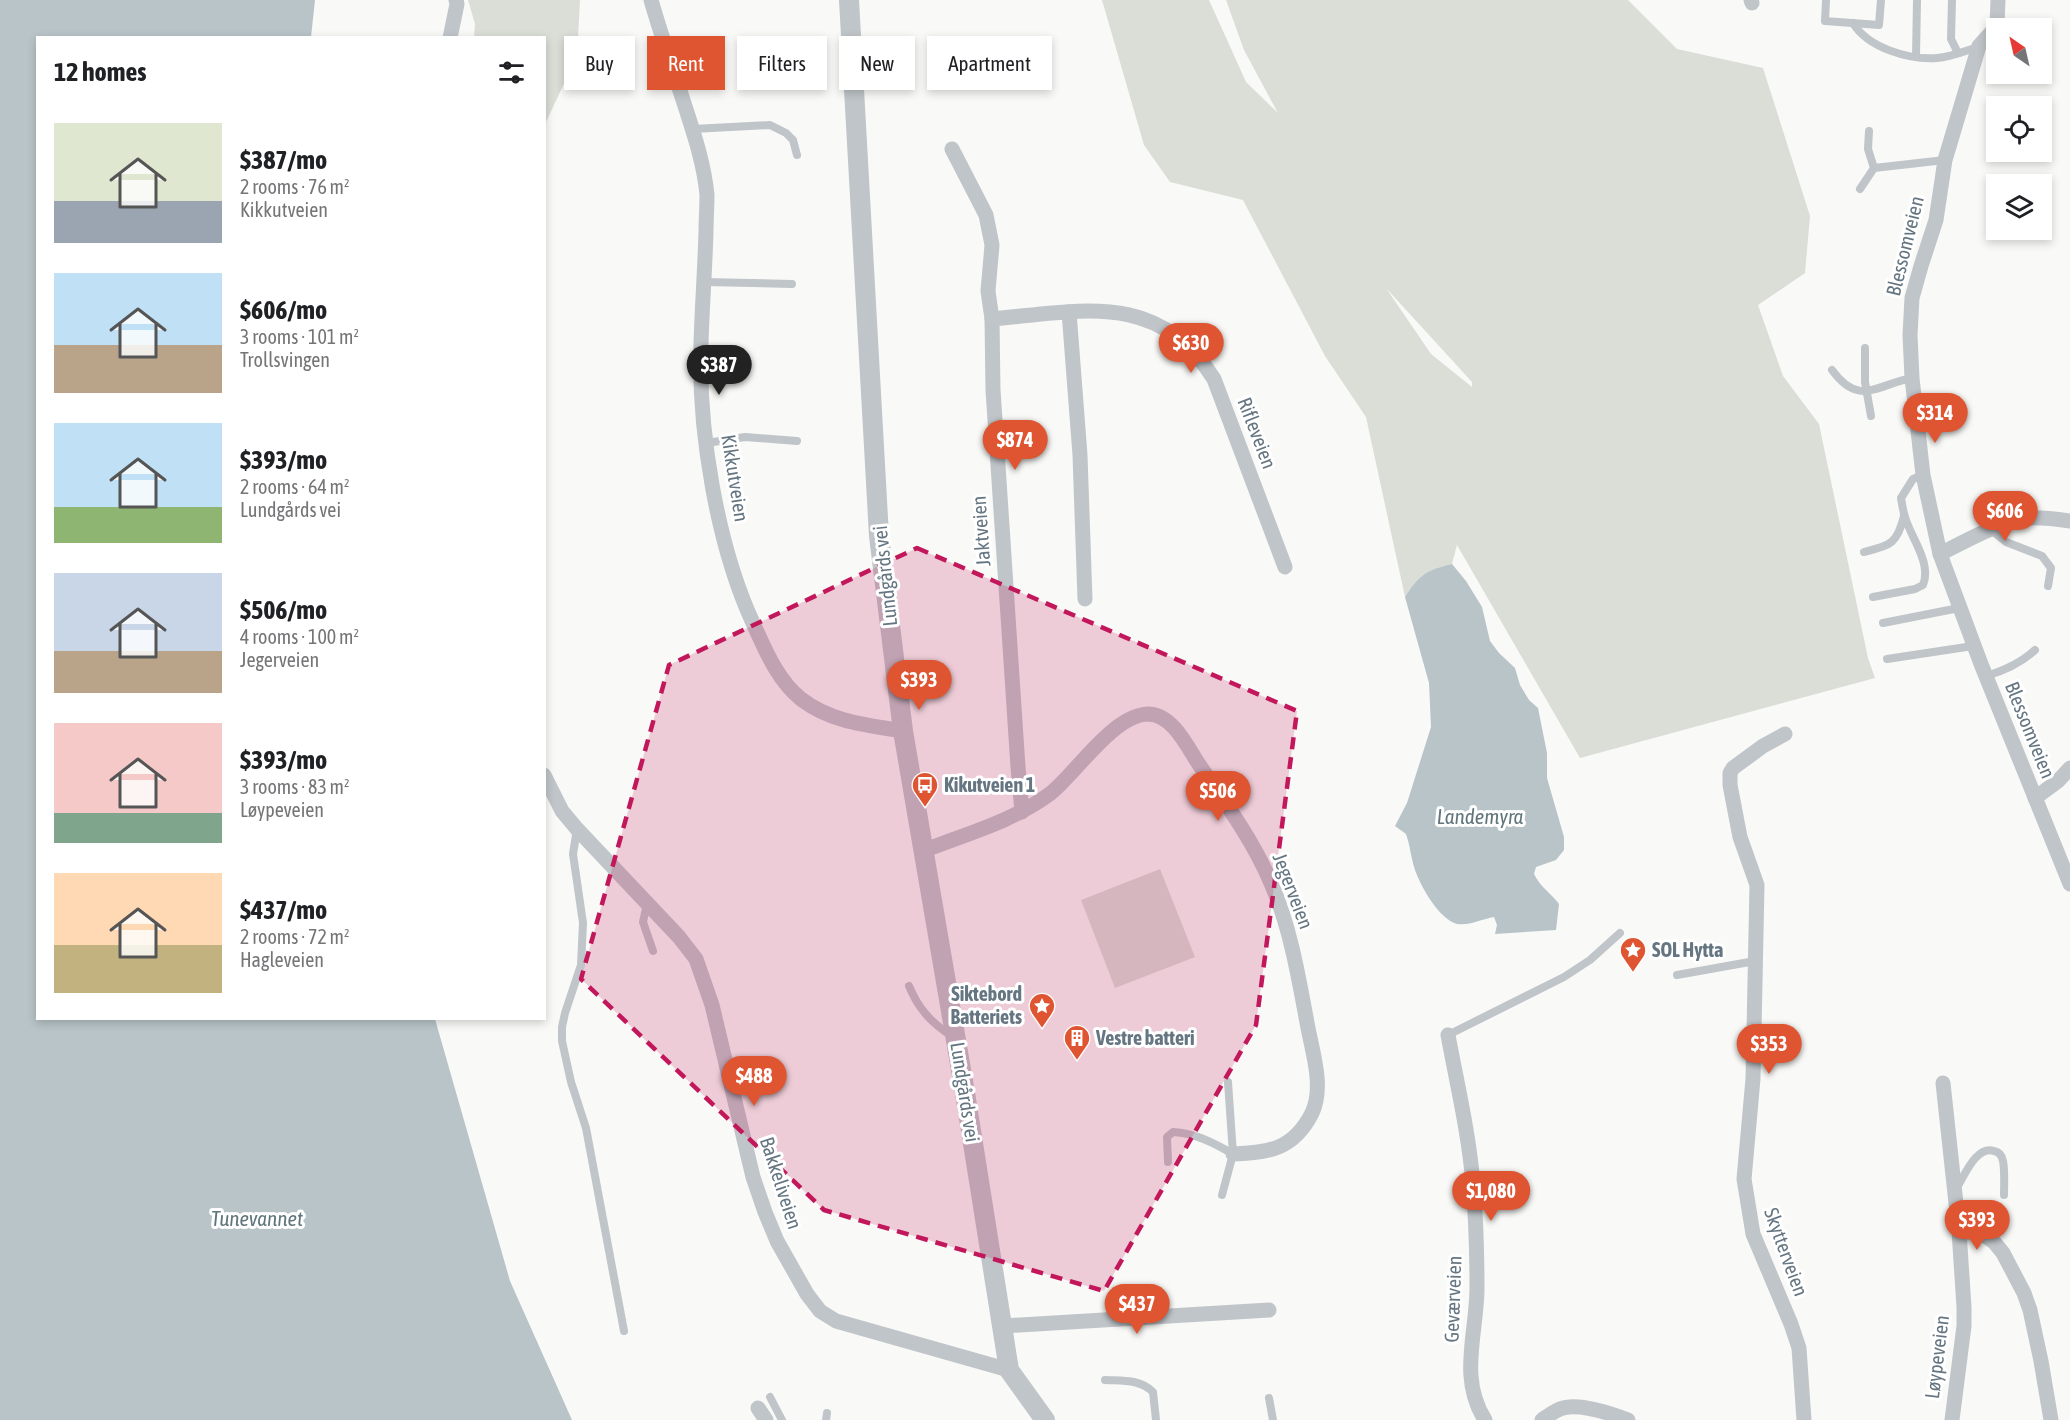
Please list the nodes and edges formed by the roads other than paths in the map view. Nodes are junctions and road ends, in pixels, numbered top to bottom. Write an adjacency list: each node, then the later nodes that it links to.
1 (456, 0): 10 (street)
2 (651, 0): 14 (street, Kikkutveien)
3 (849, 0): 48 (street, Lundgårds vei)
4 (1826, 0): 9 (lane)
5 (1881, 0): 9 (lane)
6 (1917, 0): 13 (lane)
7 (1952, 0): 12 (lane)
8 (1998, 0): 11 (street, Blessomveien)
9 (1853, 23): 13 (lane)
10 (450, 36)
11 (1979, 46): 12 (lane); 18 (street, Blessomveien)
12 (1958, 53): 13 (lane)
13 (1916, 57)
14 (693, 129): 17 (lane); 21 (street, Kikkutveien)
15 (1869, 131): 19 (lane)
16 (952, 149): 24 (street, Jaktveien)
17 (798, 154)
18 (1945, 160): 19 (lane); 27 (street, Blessomveien)
19 (1874, 168): 20 (lane)
20 (1860, 189)
21 (704, 282): 22 (lane); 31 (street, Kikkutveien)
22 (792, 284)
23 (1069, 312): 24 (street, Rifleveien); 38 (street, Rifleveien); 41 (street)
24 (992, 319): 53 (street, Jaktveien)
25 (1865, 348): 28 (lane)
26 (1832, 370): 28 (lane)
27 (1912, 378): 28 (lane); 32 (street, Blessomveien)
28 (1866, 392): 29 (lane)
29 (1872, 416)
30 (797, 441): 31 (lane)
31 (707, 443): 48 (street, Kikkutveien)
32 (1923, 475): 33 (lane); 37 (street, Blessomveien)
33 (1904, 516): 36 (lane); 40 (lane)
34 (2070, 521): 35 (street)
35 (1991, 530): 37 (street); 39 (lane)
36 (1864, 552)
37 (1940, 554): 42 (street, Blessomveien)
38 (1285, 567)
39 (2048, 586)
40 (1874, 597)
41 (1085, 599)
42 (1959, 608): 43 (lane); 44 (street, Blessomveien)
43 (1883, 623)
44 (1973, 645): 46 (lane); 47 (street, Blessomveien)
45 (2035, 650): 47 (lane)
46 (1887, 659)
47 (1986, 676): 52 (street, Blessomveien)
48 (903, 731): 55 (street, Lundgårds vei)
49 (1785, 734): 60 (street, Skytterveien)
50 (2070, 768): 52 (street)
51 (546, 779): 54 (street, Bakkeliveien)
52 (2035, 798): 56 (street, Blessomveien)
53 (1022, 812): 55 (street, Jegerveien); 67 (street, Jegerveien)
54 (577, 829): 57 (street, Bakkeliveien); 75 (lane)
55 (923, 850): 64 (street, Lundgårds vei)
56 (2070, 884)
57 (647, 904): 59 (lane); 76 (street, Bakkeliveien)
58 (1620, 933): 63 (lane)
59 (653, 951)
60 (1755, 961): 61 (lane); 87 (street, Skytterveien)
61 (1677, 975)
62 (909, 986): 64 (lane)
63 (1448, 1035): 84 (street, Geværveien)
64 (956, 1038): 74 (street, Lundgårds vei)
65 (1228, 1082): 67 (lane)
66 (1943, 1083): 69 (street, Løypeveien)
67 (1233, 1154): 68 (lane); 71 (lane)
68 (1168, 1162)
69 (1955, 1192): 70 (lane); 72 (street, Løypeveien)
70 (2004, 1195)
71 (1222, 1196)
72 (1959, 1231): 88 (street, Løypeveien); 89 (street)
73 (1269, 1310): 74 (street)
74 (1003, 1326): 76 (street, Lundgårds vei)
75 (624, 1331)
76 (1009, 1370): 81 (street, Lundgårds vei)
77 (1105, 1380): 82 (lane)
78 (770, 1397): 80 (lane)
79 (1269, 1398): 83 (lane)
80 (782, 1420)
81 (1045, 1420)
82 (1156, 1420)
83 (1273, 1420)
84 (1485, 1420)
85 (1542, 1420): 86 (street)
86 (1628, 1420)
87 (1804, 1420)
88 (1952, 1420)
89 (2051, 1420)

